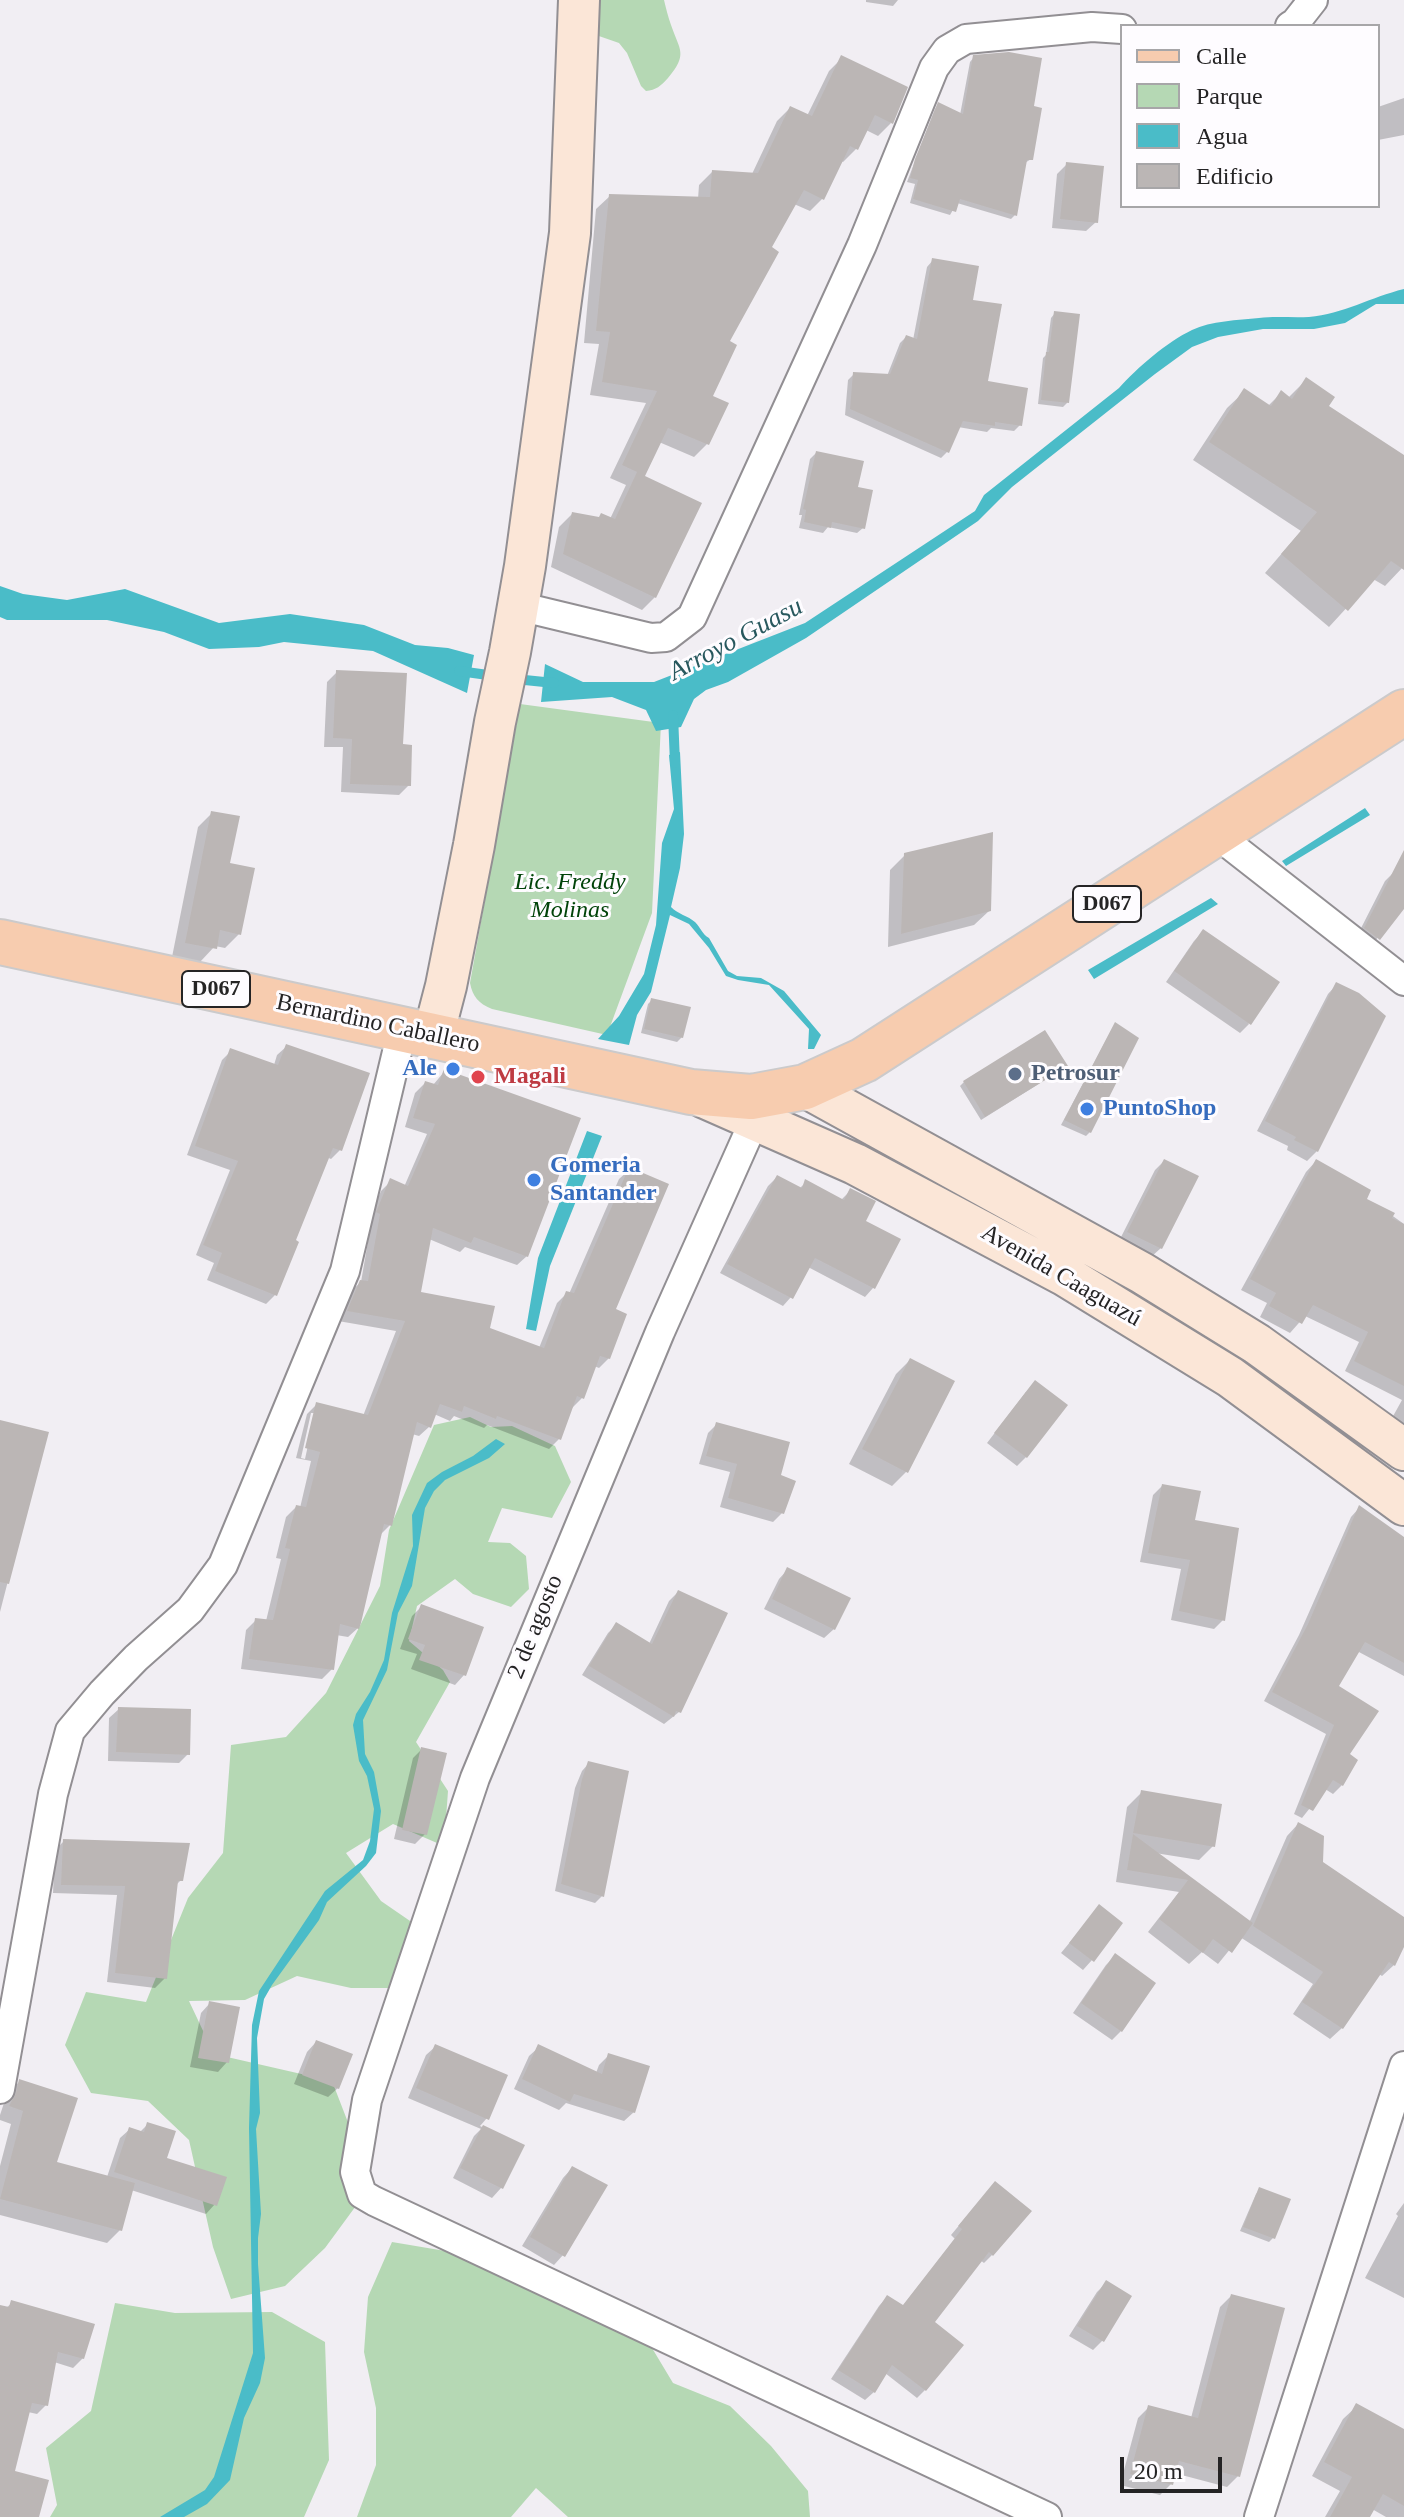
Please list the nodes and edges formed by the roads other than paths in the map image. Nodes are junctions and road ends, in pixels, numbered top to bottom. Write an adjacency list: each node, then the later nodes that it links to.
1 (579, 0): 5 (street)
2 (1313, 0): 3 (street)
3 (1293, 24)
4 (1120, 29): 5 (street)
5 (518, 606): 10 (street)
6 (1404, 712): 7 (main road, D067)
7 (1216, 834): 9 (street); 11 (main road, D067)
8 (0, 942): 10 (main road, Bernardino Caballero / D067)
9 (1404, 981)
10 (417, 1033): 12 (main road, Bernardino Caballero / D067); 17 (street)
11 (805, 1087): 12 (main road, Bernardino Caballero / D067); 13 (street); 14 (street, Avenida Caaguazú)
12 (691, 1092): 13 (street, Avenida Caaguazú)
13 (755, 1119): 15 (street, Avenida Caaguazú); 18 (street, 2 de agosto)
14 (1404, 1450)
15 (1404, 1505)
16 (1404, 2066): 19 (street)
17 (0, 2089)
18 (1047, 2517)
19 (1259, 2517)

